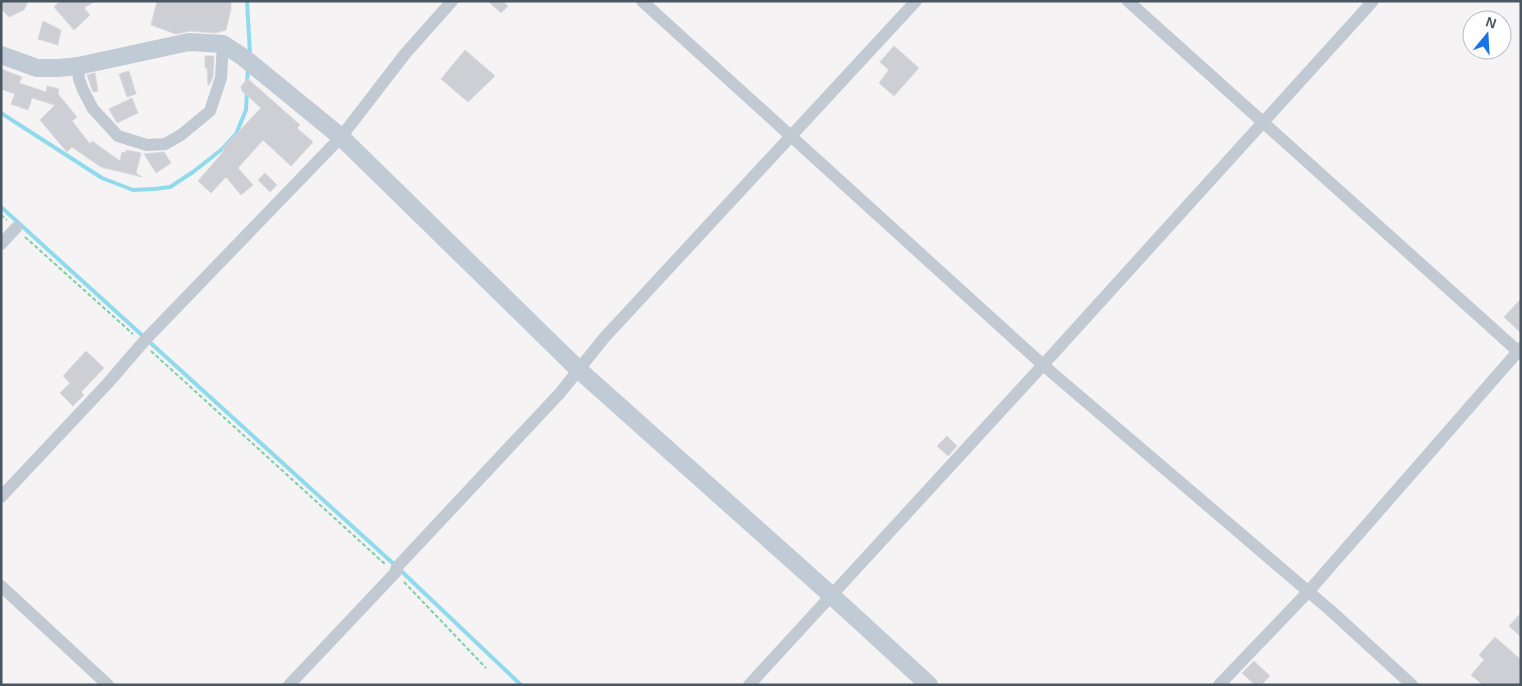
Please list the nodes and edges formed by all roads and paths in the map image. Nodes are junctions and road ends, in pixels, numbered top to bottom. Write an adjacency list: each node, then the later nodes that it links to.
1 (452, 1): 11 (street)
2 (642, 1): 10 (street)
3 (916, 1): 10 (street)
4 (1128, 1): 9 (street)
5 (1373, 1): 9 (street)
6 (233, 50): 8 (street); 8 (street); 11 (street)
7 (1, 55): 8 (street)
8 (78, 66)
9 (1262, 122): 16 (street); 17 (street)
10 (791, 135): 17 (street); 18 (street)
11 (341, 137): 15 (street); 18 (street)
12 (1, 215): 13 (path)
13 (16, 228): 14 (street); 15 (path)
14 (1, 244)
15 (143, 343): 19 (street); 20 (path)
16 (1520, 351): 22 (street)
17 (1043, 365): 22 (street); 23 (street)
18 (579, 370): 20 (street); 23 (street)
19 (1, 497)
20 (395, 573): 24 (path); 26 (street)
21 (1, 586): 25 (street)
22 (1308, 592): 29 (street); 30 (street)
23 (831, 595): 27 (street); 28 (street)
24 (486, 668)
25 (108, 685)
26 (289, 685)
27 (749, 685)
28 (929, 685)
29 (1219, 685)
30 (1412, 685)

